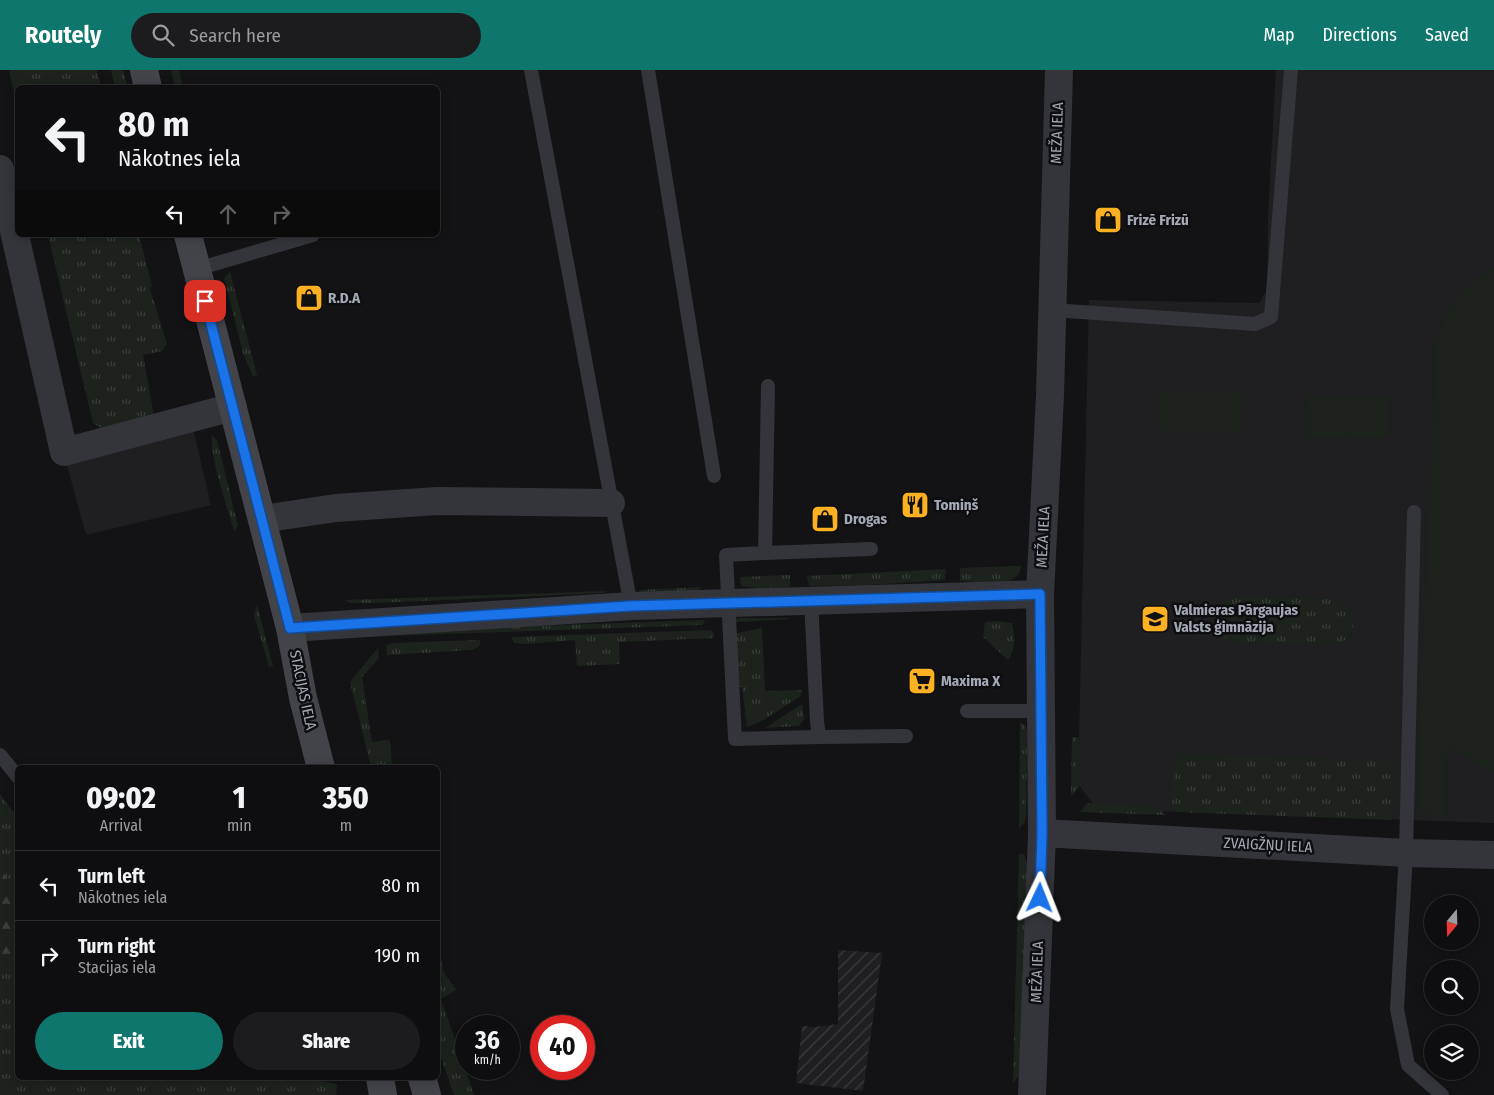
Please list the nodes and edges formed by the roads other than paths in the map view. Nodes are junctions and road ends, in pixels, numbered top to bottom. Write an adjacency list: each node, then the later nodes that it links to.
1 (144, 70): 6 (main road)
2 (531, 70): 16 (lane)
3 (648, 70): 15 (lane)
4 (1059, 70): 12 (street, MEŽA IELA)
5 (1291, 70): 12 (lane)
6 (147, 85)
7 (0, 170): 10 (street)
8 (189, 237): 11 (main road, STACIJAS IELA)
9 (306, 237): 11 (lane)
10 (10, 257): 14 (street)
11 (197, 269): 14 (main road, STACIJAS IELA)
12 (1052, 310): 21 (street, MEŽA IELA)
13 (768, 386): 20 (lane)
14 (233, 407): 18 (main road, STACIJAS IELA)
15 (714, 476)
16 (611, 503): 18 (street); 24 (lane)
17 (1414, 512): 34 (lane)
18 (262, 519): 25 (main road, STACIJAS IELA)
19 (871, 549): 20 (lane)
20 (765, 553): 23 (lane)
21 (1040, 594): 22 (street); 26 (street, MEŽA IELA)
22 (811, 600): 23 (street); 29 (lane)
23 (728, 603): 24 (street); 29 (lane)
24 (630, 606): 25 (street)
25 (290, 628): 31 (main road, STACIJAS IELA)
26 (1041, 711): 27 (lane); 33 (street, MEŽA IELA)
27 (967, 712)
28 (906, 736): 29 (lane)
29 (819, 737)
30 (0, 755): 32 (lane)
31 (320, 765)
32 (15, 773)
33 (1042, 833): 34 (street, ZVAIGŽŅU IELA); 42 (street, MEŽA IELA)
34 (1406, 853): 35 (street, ZVAIGŽŅU IELA); 43 (lane)
35 (1494, 856)
36 (368, 1080): 39 (main road)
37 (380, 1080): 40 (main road)
38 (423, 1080): 41 (main road)
39 (365, 1095)
40 (383, 1095)
41 (427, 1095)
42 (1032, 1095)
43 (1442, 1095)

